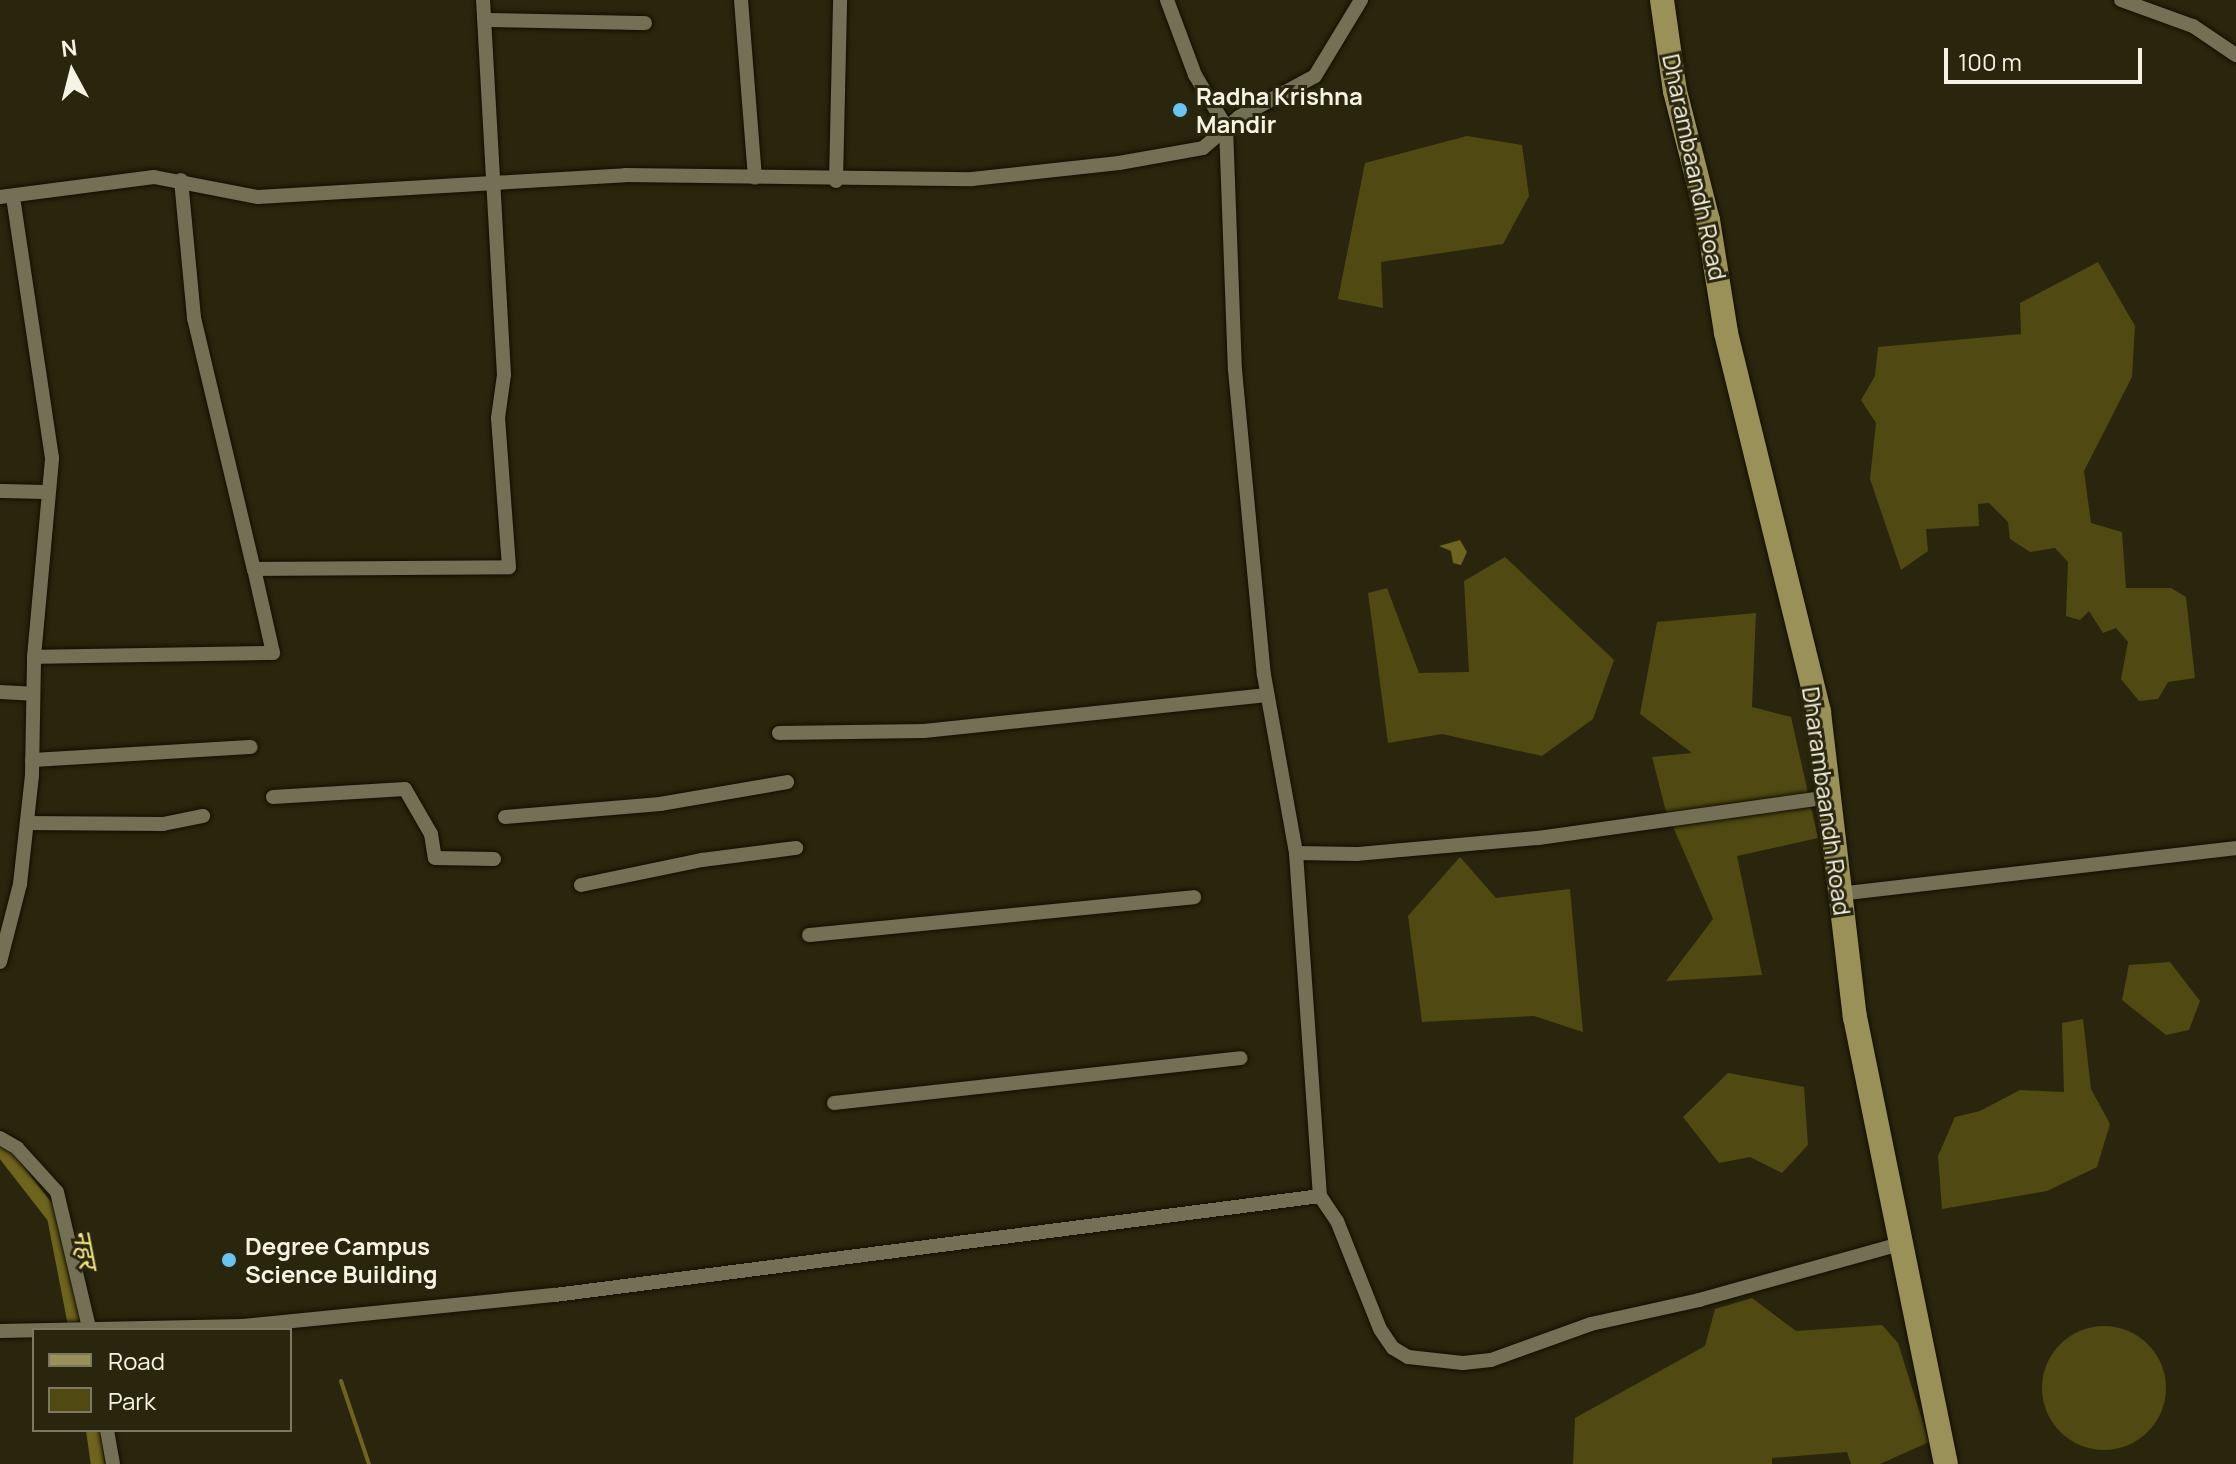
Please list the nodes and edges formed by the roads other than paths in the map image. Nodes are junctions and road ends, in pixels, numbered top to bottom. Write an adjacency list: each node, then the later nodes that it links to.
1 (483, 0): 8 (street)
2 (741, 0): 12 (street)
3 (840, 0): 15 (street)
4 (1167, 0): 11 (street)
5 (1361, 0): 11 (street)
6 (1662, 0): 29 (main road, Dharambaandh Road)
7 (2121, 0): 10 (street)
8 (485, 20): 9 (street); 13 (street)
9 (645, 23)
10 (2236, 55)
11 (1226, 127): 15 (street); 23 (street)
12 (755, 177): 13 (street); 15 (street)
13 (495, 179): 14 (street); 19 (street)
14 (181, 180): 16 (street); 19 (street)
15 (836, 181)
16 (6, 196): 18 (street)
17 (0, 491): 18 (street)
18 (48, 492): 20 (street)
19 (254, 569): 20 (street)
20 (34, 657): 22 (street)
21 (0, 692): 22 (street)
22 (33, 694): 26 (street)
23 (1267, 695): 24 (street); 35 (street)
24 (779, 733)
25 (251, 747): 26 (street)
26 (32, 760): 32 (street)
27 (787, 782): 31 (street)
28 (273, 797): 36 (street)
29 (1828, 797): 35 (street); 38 (main road, Dharambaandh Road)
30 (203, 816): 32 (street)
31 (505, 817)
32 (27, 823): 40 (street)
33 (796, 848): 37 (street)
34 (2236, 848): 38 (street)
35 (1296, 853): 46 (street)
36 (494, 859)
37 (581, 885)
38 (1839, 894): 47 (main road, Dharambaandh Road)
39 (1194, 897): 41 (street)
40 (5, 927): 42 (street)
41 (809, 935)
42 (0, 962)
43 (1241, 1058): 44 (street)
44 (834, 1103)
45 (0, 1138): 49 (street)
46 (1320, 1196): 47 (street); 49 (street)
47 (1900, 1244): 54 (main road, Dharambaandh Road)
48 (66, 1328): 49 (street)
49 (88, 1328)
50 (32, 1330): 51 (street)
51 (0, 1331)
52 (107, 1432): 53 (street)
53 (113, 1464)
54 (1946, 1464)

